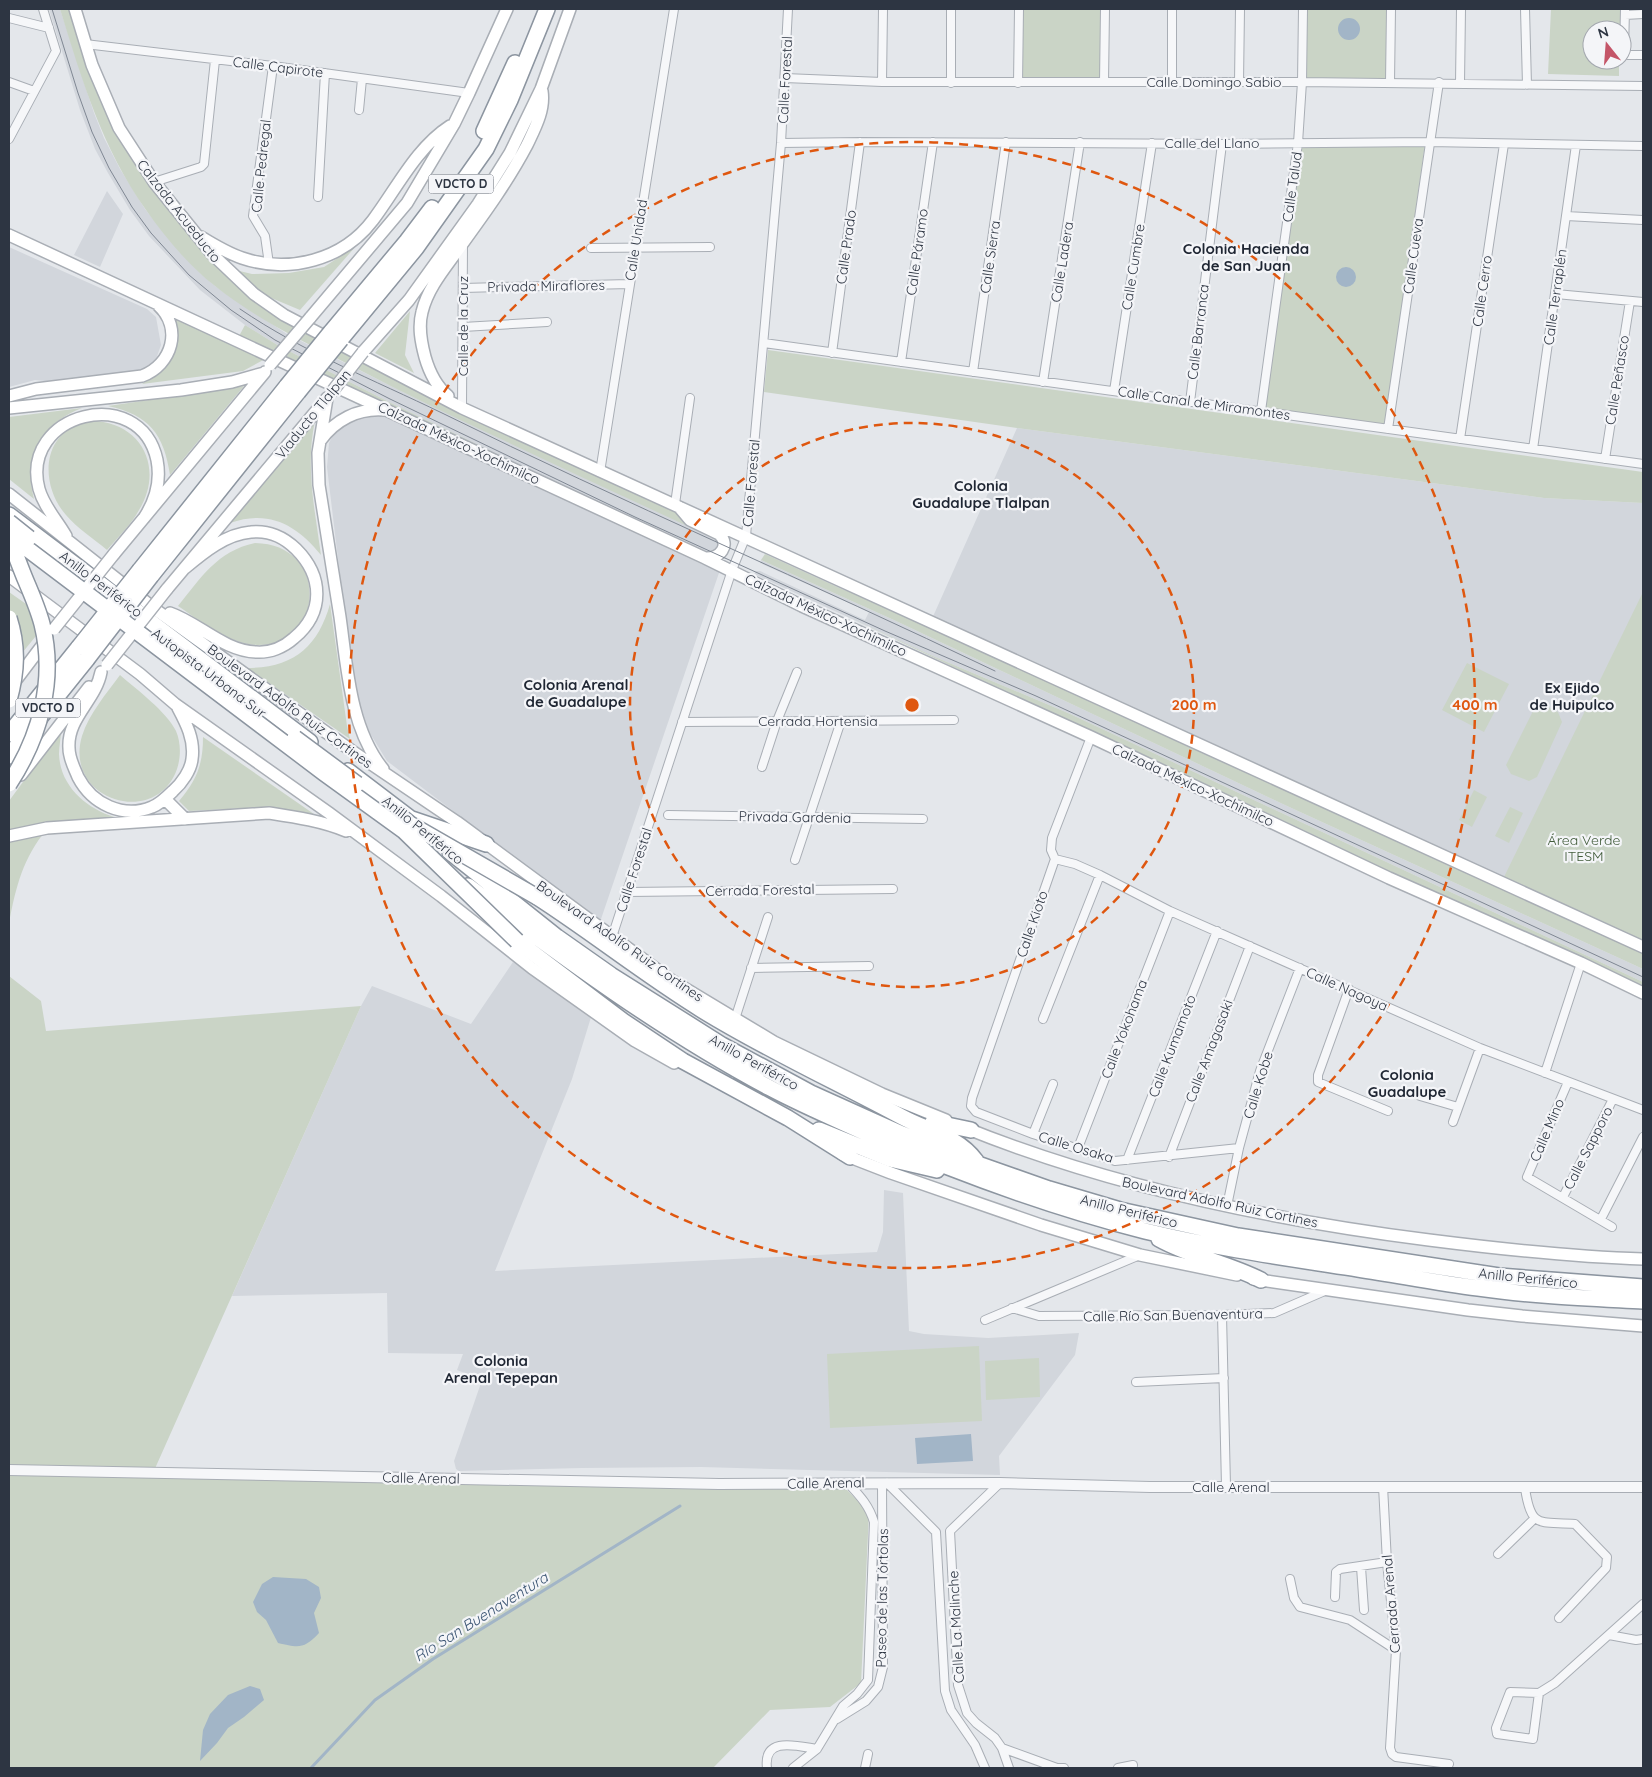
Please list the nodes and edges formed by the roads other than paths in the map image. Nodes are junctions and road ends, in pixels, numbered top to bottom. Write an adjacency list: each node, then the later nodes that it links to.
1 (43, 9): 22 (street)
2 (75, 9): 23 (main road, Calzada Acueducto)
3 (507, 9): 45 (main road)
4 (538, 9): 80 (highway, Viaducto Tlalpan / VDCTO D)
5 (548, 9): 80 (highway, Viaducto Tlalpan / VDCTO D)
6 (570, 9): 43 (main road, Viaducto Tlalpan)
7 (674, 9): 70 (street, Calle Unidad)
8 (788, 9): 28 (street, Calle Forestal)
9 (882, 9): 31 (street)
10 (951, 9): 38 (street)
11 (1019, 9): 39 (street)
12 (1104, 9): 32 (street)
13 (1172, 9): 33 (street)
14 (1240, 9): 34 (street)
15 (1303, 9): 35 (street, Calle Talud)
16 (1391, 9): 36 (street)
17 (1461, 9): 40 (street)
18 (1525, 9): 41 (street)
19 (1625, 12): 20 (street); 24 (street)
20 (1643, 14)
21 (9, 18): 22 (street)
22 (49, 28): 44 (street)
23 (85, 44): 25 (street, Calle Capirote); 61 (main road, Calzada Acueducto)
24 (1643, 55)
25 (215, 60): 26 (street, Calle Capirote); 61 (street)
26 (273, 66): 27 (street, Calle Capirote); 71 (street, Calle Pedregal)
27 (325, 73): 29 (street, Calle Capirote); 62 (street)
28 (785, 78): 31 (street, Calle Domingo Sabio); 54 (street, Calle Forestal)
29 (362, 79): 45 (street, Calle Capirote); 46 (street)
30 (9, 82): 44 (street)
31 (882, 82): 38 (street, Calle Domingo Sabio)
32 (1104, 82): 33 (street, Calle Domingo Sabio); 39 (street, Calle Domingo Sabio)
33 (1172, 82): 34 (street, Calle Domingo Sabio)
34 (1239, 82): 35 (street, Calle Domingo Sabio)
35 (1302, 82): 36 (street, Calle Domingo Sabio); 56 (street, Calle Talud)
36 (1390, 82): 37 (street, Calle Domingo Sabio)
37 (1439, 82): 40 (street, Calle Domingo Sabio); 53 (street, Calle Cueva)
38 (951, 83): 39 (street, Calle Domingo Sabio)
39 (1018, 83)
40 (1460, 83): 41 (street, Calle Domingo Sabio)
41 (1527, 85): 42 (street, Calle Domingo Sabio)
42 (1643, 86)
43 (541, 89): 67 (main road); 89 (main road, Viaducto Tlalpan, bridge)
44 (34, 91): 48 (street)
45 (470, 94): 47 (main road)
46 (360, 110)
47 (454, 124): 71 (main road); 84 (main road, bridge)
48 (9, 139)
49 (860, 142): 50 (street, Calle del Llano); 54 (street, Calle del Llano); 82 (street, Calle Prado)
50 (933, 142): 51 (street, Calle del Llano); 83 (street, Calle Páramo)
51 (1006, 142): 52 (street, Calle del Llano); 85 (street, Calle Sierra)
52 (1080, 142): 55 (street, Calle del Llano); 86 (street, Calle Ladera)
53 (1429, 142): 56 (street, Calle del Llano); 58 (street, Calle del Llano); 96 (street, Calle Cueva)
54 (781, 143): 81 (street, Calle Forestal)
55 (1152, 143): 57 (street, Calle del Llano); 87 (street, Calle Cumbre)
56 (1298, 143): 57 (street, Calle del Llano); 95 (street, Calle Talud)
57 (1222, 144): 91 (street, Calle Barranca)
58 (1504, 144): 59 (street, Calle del Llano); 97 (street, Calle Cerro)
59 (1576, 145): 60 (street, Calle del Llano); 63 (street, Calle Terraplén)
60 (1643, 146)
61 (154, 182): 65 (main road, Calzada Acueducto)
62 (318, 196)
63 (1566, 216): 64 (street); 74 (street, Calle Terraplén)
64 (1643, 220)
65 (195, 233): 71 (main road); 93 (main road, Calzada Acueducto)
66 (9, 235): 76 (main road, Calzada México-Xochimilco)
67 (463, 244): 73 (street, Calle de la Cruz); 93 (main road)
68 (710, 247): 70 (street)
69 (591, 248): 70 (street)
70 (635, 248): 72 (street, Calle Unidad)
71 (269, 264)
72 (629, 284): 73 (street, Privada Miraflores); 102 (street, Calle Unidad)
73 (463, 288): 79 (street, Calle de la Cruz)
74 (1556, 294): 75 (street); 99 (street, Calle Terraplén)
75 (1630, 301): 77 (street); 100 (street, Calle Peñasco)
76 (154, 302): 88 (main road); 94 (main road, Calzada México-Xochimilco)
77 (1643, 302)
78 (547, 322): 79 (street)
79 (463, 327): 93 (street, Calle de la Cruz)
80 (336, 335): 118 (highway, Viaducto Tlalpan / VDCTO D, bridge)
81 (764, 343): 82 (street, Calle Canal de Miramontes); 108 (street, Calle Forestal)
82 (832, 353): 83 (street, Calle Canal de Miramontes)
83 (901, 362): 85 (street, Calle Canal de Miramontes)
84 (267, 369): 92 (main road); 106 (main road)
85 (973, 372): 86 (street, Calle Canal de Miramontes)
86 (1043, 382): 87 (street, Calle Canal de Miramontes)
87 (1114, 391): 91 (street, Calle Canal de Miramontes)
88 (9, 396)
89 (329, 396): 98 (main road); 113 (main road, Viaducto Tlalpan)
90 (690, 398): 104 (street)
91 (1190, 402): 95 (street, Calle Canal de Miramontes)
92 (9, 408)
93 (462, 408): 102 (main road)
94 (388, 410): 98 (main road); 112 (main road, Calzada México-Xochimilco)
95 (1261, 411): 96 (street, Calle Canal de Miramontes)
96 (1388, 429): 97 (street, Calle Canal de Miramontes)
97 (1460, 439): 99 (street, Calle Canal de Miramontes)
98 (319, 442): 134 (main road)
99 (1533, 449): 100 (street, Calle Canal de Miramontes)
100 (1605, 459): 101 (street, Calle Canal de Miramontes)
101 (1643, 464)
102 (600, 472): 104 (main road)
103 (9, 494): 111 (main road, Boulevard Adolfo Ruiz Cortines)
104 (676, 505): 108 (main road); 112 (main road)
105 (9, 515): 142 (highway, Anillo Periférico)
106 (144, 518): 111 (main road); 119 (main road, bridge)
107 (9, 522): 142 (highway, Autopista Urbana Sur, bridge)
108 (746, 536): 114 (street, Calle Forestal); 156 (main road)
109 (9, 537): 135 (highway, bridge); 142 (highway, Autopista Urbana Sur, bridge)
110 (9, 542): 187 (highway, Anillo Periférico)
111 (69, 542): 116 (main road, Boulevard Adolfo Ruiz Cortines)
112 (705, 558): 114 (main road, Calzada México-Xochimilco)
113 (185, 568): 116 (main road); 120 (main road, Viaducto Tlalpan, bridge)
114 (732, 570): 129 (street, Calle Forestal); 131 (main road, Calzada México-Xochimilco)
115 (9, 576): 125 (main road)
116 (156, 610): 134 (main road, Boulevard Adolfo Ruiz Cortines)
117 (9, 618): 124 (highway, bridge)
118 (83, 653): 130 (highway, Viaducto Tlalpan / VDCTO D); 132 (highway, Viaducto Tlalpan / VDCTO D)
119 (28, 665): 122 (main road); 123 (main road)
120 (104, 668): 136 (main road, Viaducto Tlalpan); 137 (main road)
121 (797, 672): 127 (street)
122 (9, 680)
123 (9, 689)
124 (9, 700)
125 (175, 704): 137 (main road); 144 (main road)
126 (954, 720): 128 (street, Cerrada Hortensia)
127 (777, 721): 128 (street, Cerrada Hortensia); 129 (street, Cerrada Hortensia); 133 (street)
128 (841, 721): 139 (street)
129 (682, 722): 150 (street, Calle Forestal)
130 (9, 734)
131 (1090, 737): 146 (street, Calle Kioto); 157 (main road, Calzada México-Xochimilco)
132 (9, 756)
133 (762, 767)
134 (391, 778): 145 (main road, Boulevard Adolfo Ruiz Cortines)
135 (9, 784)
136 (9, 791)
137 (165, 799): 140 (main road)
138 (668, 815): 139 (street, Privada Gardenia)
139 (808, 817): 141 (street, Privada Gardenia); 147 (street)
140 (185, 818): 143 (main road); 144 (main road)
141 (923, 819)
142 (408, 824): 145 (highway); 172 (highway, bridge); 176 (highway, bridge); 186 (highway, Anillo Periférico)
143 (9, 836)
144 (366, 840): 183 (main road)
145 (486, 844): 154 (main road, Boulevard Adolfo Ruiz Cortines)
146 (1055, 859): 148 (street, Calle Nagoya); 175 (street, Calle Kioto)
147 (795, 860)
148 (1100, 875): 151 (street, Calle Nagoya); 164 (street)
149 (892, 889): 150 (street, Cerrada Forestal)
150 (627, 892): 154 (street, Calle Forestal)
151 (1170, 910): 153 (street, Calle Nagoya); 181 (street, Calle Yokohama)
152 (768, 917): 159 (street)
153 (1217, 931): 155 (street, Calle Nagoya); 185 (street, Calle Kumamoto)
154 (612, 937): 163 (main road, Boulevard Adolfo Ruiz Cortines)
155 (1250, 946): 160 (street, Calle Nagoya); 184 (street, Calle Amagasaki)
156 (1643, 947)
157 (1581, 963): 162 (main road, Calzada México-Xochimilco); 166 (street)
158 (869, 966): 159 (street)
159 (751, 968): 163 (street)
160 (1300, 968): 161 (street, Calle Nagoya); 182 (street, Calle Kobe)
161 (1349, 989): 165 (street, Calle Nagoya); 174 (street)
162 (1643, 993)
163 (735, 1019): 178 (main road, Boulevard Adolfo Ruiz Cortines)
164 (1043, 1020)
165 (1480, 1048): 166 (street, Calle Nagoya); 171 (street)
166 (1545, 1073): 167 (street, Calle Nagoya)
167 (1568, 1082): 170 (street, Calle Nagoya); 188 (street, Calle Mino)
168 (1053, 1084): 179 (street)
169 (1420, 1096): 171 (street)
170 (1613, 1099): 173 (street, Calle Nagoya); 188 (street, Calle Sapporo)
171 (1458, 1107): 177 (street)
172 (890, 1110): 178 (highway); 186 (highway)
173 (1643, 1110)
174 (1388, 1111)
175 (976, 1112): 179 (street, Calle Osaka)
176 (788, 1118): 183 (highway); 187 (highway)
177 (1453, 1122)
178 (970, 1130): 189 (main road, Boulevard Adolfo Ruiz Cortines)
179 (1033, 1134): 181 (street, Calle Osaka)
180 (1643, 1137): 190 (street)
181 (1078, 1148): 185 (street, Calle Osaka)
182 (1240, 1148): 184 (street, Calle Osaka); 189 (street, Calle Kobe)
183 (850, 1157): 193 (main road)
184 (1169, 1157): 185 (street, Calle Osaka)
185 (1127, 1160)
186 (978, 1164): 196 (highway, Anillo Periférico)
187 (963, 1173): 192 (highway, Anillo Periférico)
188 (1563, 1197): 190 (street)
189 (1227, 1206): 194 (main road, Boulevard Adolfo Ruiz Cortines)
190 (1601, 1219): 191 (street)
191 (1612, 1227)
192 (1147, 1231): 195 (highway); 198 (highway, Anillo Periférico)
193 (1140, 1255): 195 (main road); 199 (street)
194 (1643, 1259)
195 (1261, 1280): 197 (main road)
196 (1643, 1287)
197 (1330, 1289): 200 (street, Calle Río San Buenaventura); 202 (main road)
198 (1643, 1301)
199 (1012, 1308): 200 (street, Calle Río San Buenaventura); 201 (street)
200 (1222, 1315): 203 (street)
201 (985, 1320)
202 (1643, 1326)
203 (1224, 1378): 204 (street); 209 (street)
204 (1136, 1382)
205 (9, 1470): 206 (street, Calle Arenal)
206 (848, 1483): 207 (street, Calle Arenal); 230 (street, Paseo de las Tórtolas)
207 (884, 1483): 208 (street, Calle Arenal); 215 (street); 230 (street, Paseo de las Tórtolas)
208 (1000, 1483): 209 (street, Calle Arenal); 214 (street)
209 (1226, 1486): 210 (street, Calle Arenal)
210 (1383, 1486): 212 (street, Calle Arenal); 219 (street, Cerrada Arenal)
211 (1643, 1487): 212 (street, Calle Arenal)
212 (1525, 1488): 213 (street)
213 (1535, 1518): 216 (street); 225 (street)
214 (950, 1531): 215 (street); 217 (street, Calle La Malinche)
215 (936, 1532): 218 (street, Calle La Malinche)
216 (1498, 1554)
217 (952, 1559): 218 (street, Calle La Malinche); 231 (street, Calle La Malinche)
218 (938, 1560): 239 (street, Calle La Malinche)
219 (1387, 1562): 220 (street); 228 (street, Cerrada Arenal)
220 (1361, 1567): 222 (street); 224 (street)
221 (1290, 1579): 228 (street)
222 (1335, 1598)
223 (1643, 1604): 226 (street)
224 (1364, 1610)
225 (1559, 1618)
226 (1609, 1635): 227 (street); 229 (street)
227 (1643, 1639)
228 (1396, 1650): 234 (street, Cerrada Arenal)
229 (1539, 1692): 229 (street)
230 (835, 1720): 232 (street, Paseo de las Tórtolas)
231 (1002, 1748): 240 (street, Calle La Malinche); 241 (street)
232 (818, 1749): 236 (street); 237 (street, Paseo de las Tórtolas)
233 (868, 1754): 238 (street)
234 (1449, 1764)
235 (1133, 1765): 243 (street)
236 (767, 1768)
237 (793, 1768)
238 (865, 1768)
239 (985, 1768)
240 (1009, 1768)
241 (1057, 1768): 242 (street)
242 (1064, 1768)
243 (1118, 1768)

